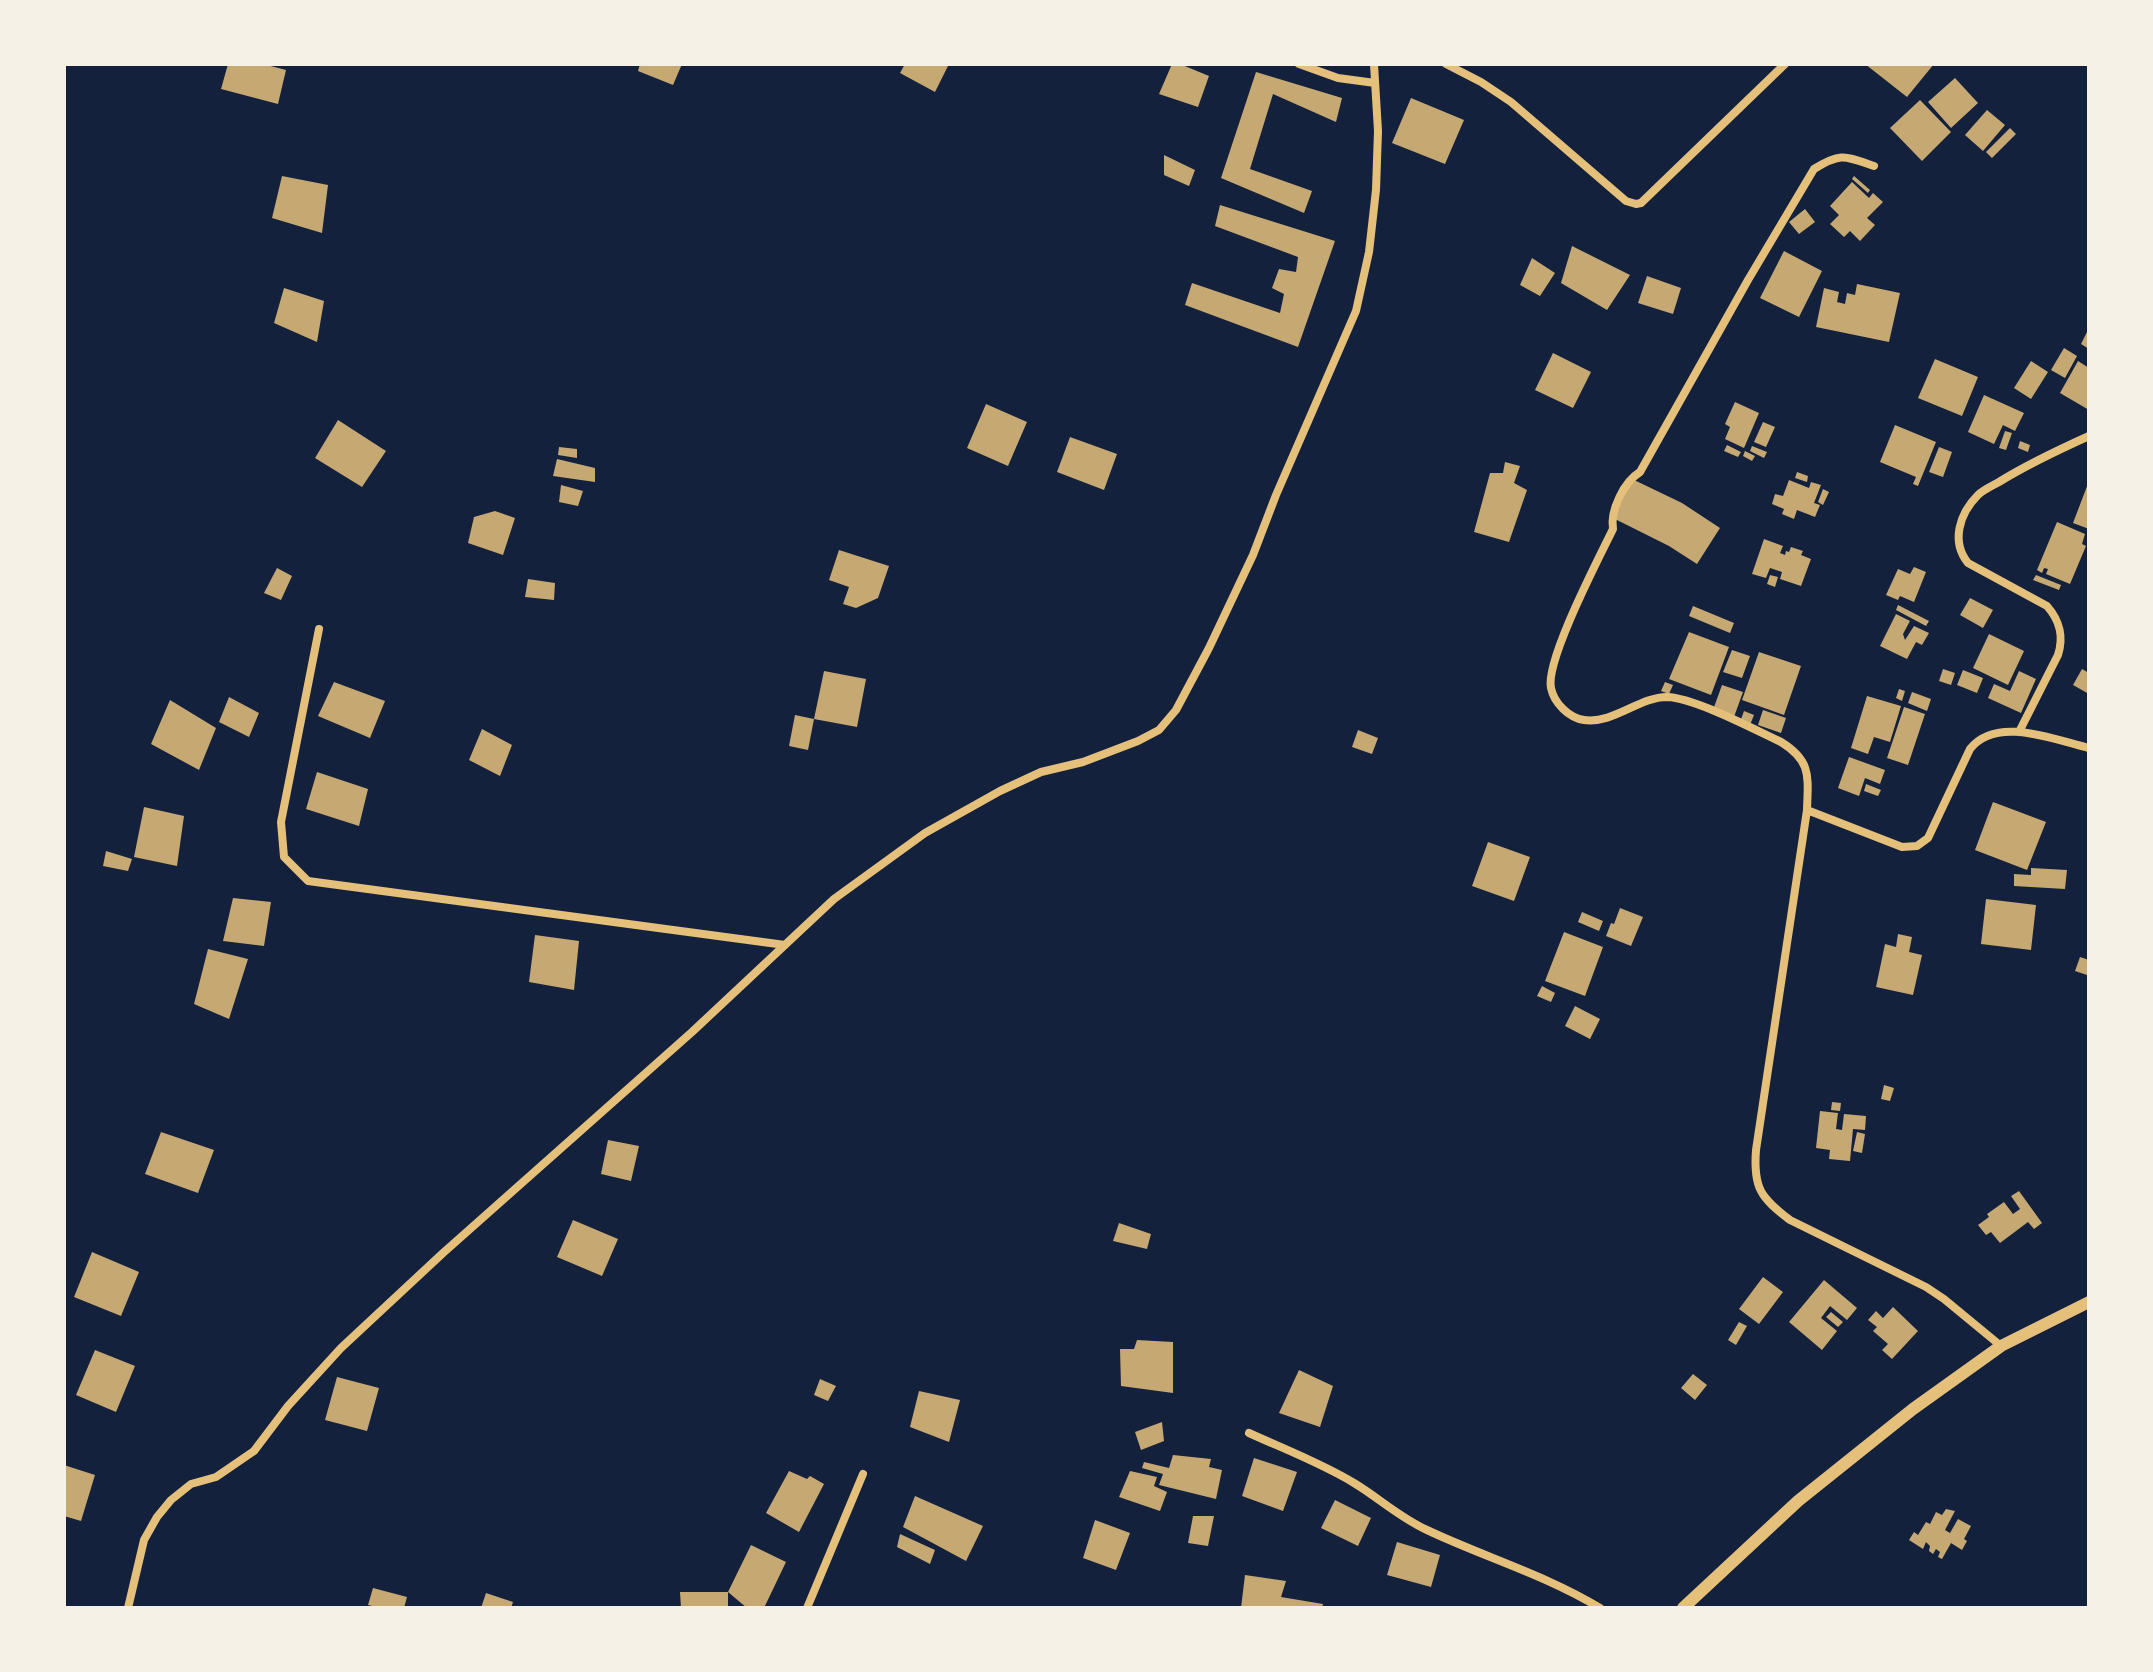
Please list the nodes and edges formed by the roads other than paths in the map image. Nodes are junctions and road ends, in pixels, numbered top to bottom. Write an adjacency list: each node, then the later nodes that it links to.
1 (1299, 64): 5 (street)
2 (1374, 64): 5 (street)
3 (1446, 64): 4 (street)
4 (1785, 64)
5 (1375, 83): 12 (street)
6 (1874, 166): 11 (street)
7 (2089, 436): 9 (street)
8 (319, 629): 12 (street)
9 (2019, 732): 10 (street); 11 (street)
10 (2089, 748)
11 (1807, 810): 14 (street)
12 (785, 945): 17 (street)
13 (2089, 1302): 14 (street)
14 (2001, 1346): 20 (street)
15 (1249, 1433): 19 (street)
16 (863, 1474): 18 (street)
17 (128, 1608)
18 (807, 1608)
19 (1600, 1608)
20 (1683, 1608)

